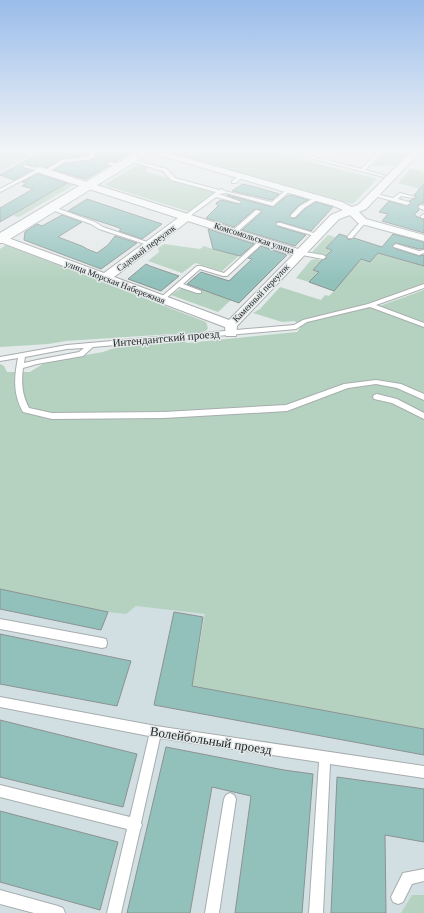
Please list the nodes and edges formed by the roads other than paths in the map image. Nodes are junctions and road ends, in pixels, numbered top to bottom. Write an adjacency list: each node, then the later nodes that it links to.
1 (373, 194): 19 (street, Каменный переулок)
2 (74, 195): 17 (street)
3 (116, 195): 21 (street, Комсомольская улица)
4 (217, 195): 13 (lane); 15 (lane); 21 (lane, Садовый переулок)
5 (237, 195): 6 (lane)
6 (284, 195)
7 (306, 195): 12 (street)
8 (375, 195): 14 (lane)
9 (399, 195): 14 (lane)
10 (403, 195): 11 (lane)
11 (413, 197)
12 (318, 198): 19 (street); 20 (lane)
13 (222, 199)
14 (394, 200): 16 (lane)
15 (239, 202)
16 (407, 203)
17 (51, 208): 27 (street); 30 (lane)
18 (258, 211): 24 (lane)
19 (352, 211): 22 (street); 25 (street, Каменный переулок)
20 (293, 216)
21 (186, 217): 24 (street, Комсомольская улица); 30 (street, Садовый переулок)
22 (364, 221): 26 (lane); 28 (street)
23 (279, 224): 25 (lane)
24 (234, 232): 29 (street, Комсомольская улица)
25 (317, 235): 33 (street, Каменный переулок)
26 (350, 237)
27 (0, 238): 35 (street, улица Морская Набережная)
28 (424, 238)
29 (262, 241): 33 (street, Комсомольская улица); 36 (lane)
30 (150, 244): 35 (street, Садовый переулок)
31 (396, 246): 32 (lane)
32 (423, 252)
33 (300, 253): 34 (lane); 42 (street, Каменный переулок)
34 (323, 257)
35 (105, 278): 39 (street, улица Морская Набережная)
36 (178, 284): 38 (lane); 39 (lane)
37 (424, 286): 40 (lane, Интендантский проезд)
38 (199, 292)
39 (162, 299): 42 (street, улица Морская Набережная)
40 (370, 305): 41 (lane); 42 (lane, Интендантский проезд)
41 (424, 325)
42 (231, 329): 43 (lane, Интендантский проезд)
43 (91, 345): 44 (lane, Интендантский проезд); 46 (lane)
44 (22, 356): 45 (lane, Интендантский проезд); 46 (lane)
45 (0, 359)
46 (20, 367): 48 (lane)
47 (377, 397): 49 (lane)
48 (424, 397)
49 (423, 413)
50 (0, 624): 51 (lane)
51 (102, 643)
52 (0, 702): 53 (lane, Волейбольный проезд)
53 (156, 732): 54 (lane, Волейбольный проезд); 58 (lane)
54 (325, 758): 55 (lane, Волейбольный проезд); 65 (lane)
55 (424, 772)
56 (0, 791): 58 (lane)
57 (230, 799): 64 (lane)
58 (136, 825): 63 (lane)
59 (424, 875): 61 (lane)
60 (0, 897): 62 (lane)
61 (398, 897)
62 (58, 913)
63 (114, 913)
64 (212, 913)
65 (316, 913)

